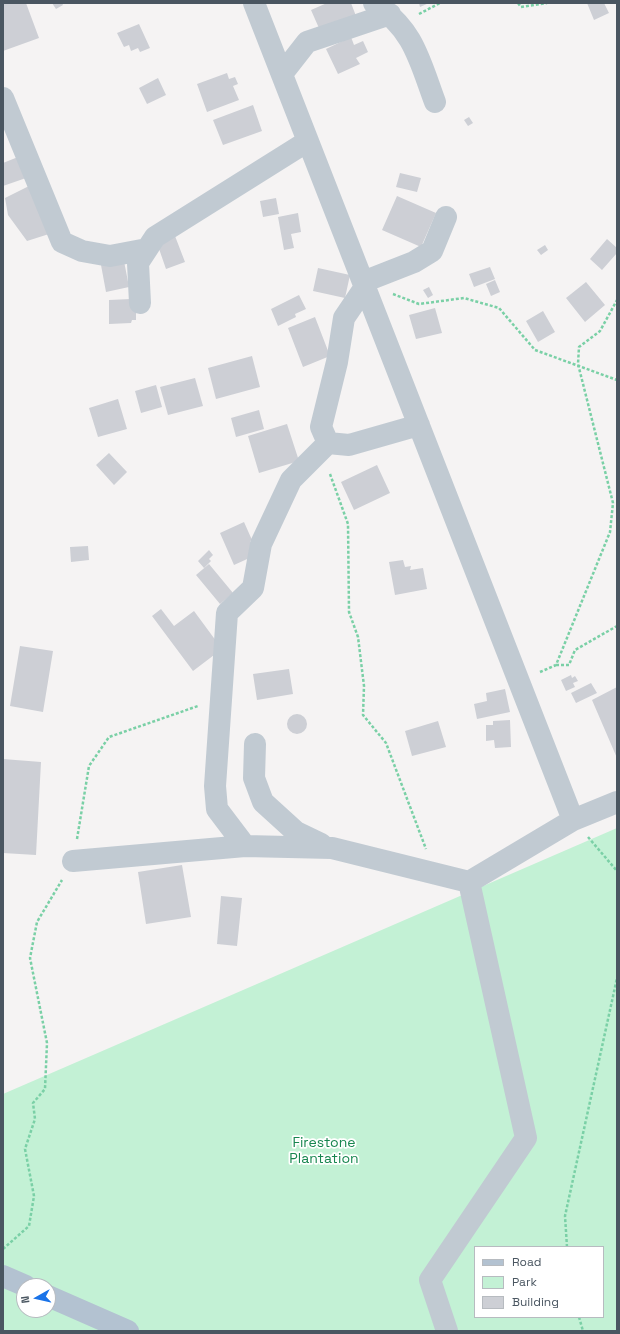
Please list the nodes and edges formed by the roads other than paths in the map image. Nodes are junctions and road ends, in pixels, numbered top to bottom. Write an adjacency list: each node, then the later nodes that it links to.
1 (254, 3): 3 (street)
2 (382, 8): 3 (street); 5 (street)
3 (282, 74): 6 (street)
4 (3, 98): 8 (street)
5 (435, 102)
6 (308, 141): 8 (street); 9 (street)
7 (446, 216): 9 (street)
8 (147, 249): 10 (street)
9 (364, 285): 11 (street); 12 (street)
10 (140, 303)
11 (419, 425): 12 (street); 15 (street)
12 (325, 447): 16 (street)
13 (255, 744): 17 (street)
14 (617, 802): 15 (street)
15 (574, 820): 19 (street)
16 (245, 846): 17 (street); 18 (street)
17 (332, 848): 19 (street)
18 (73, 861)
19 (469, 882): 24 (street)
20 (3, 1276): 21 (main road)
21 (16, 1282)
22 (56, 1300): 23 (main road)
23 (128, 1331)
24 (446, 1331)

